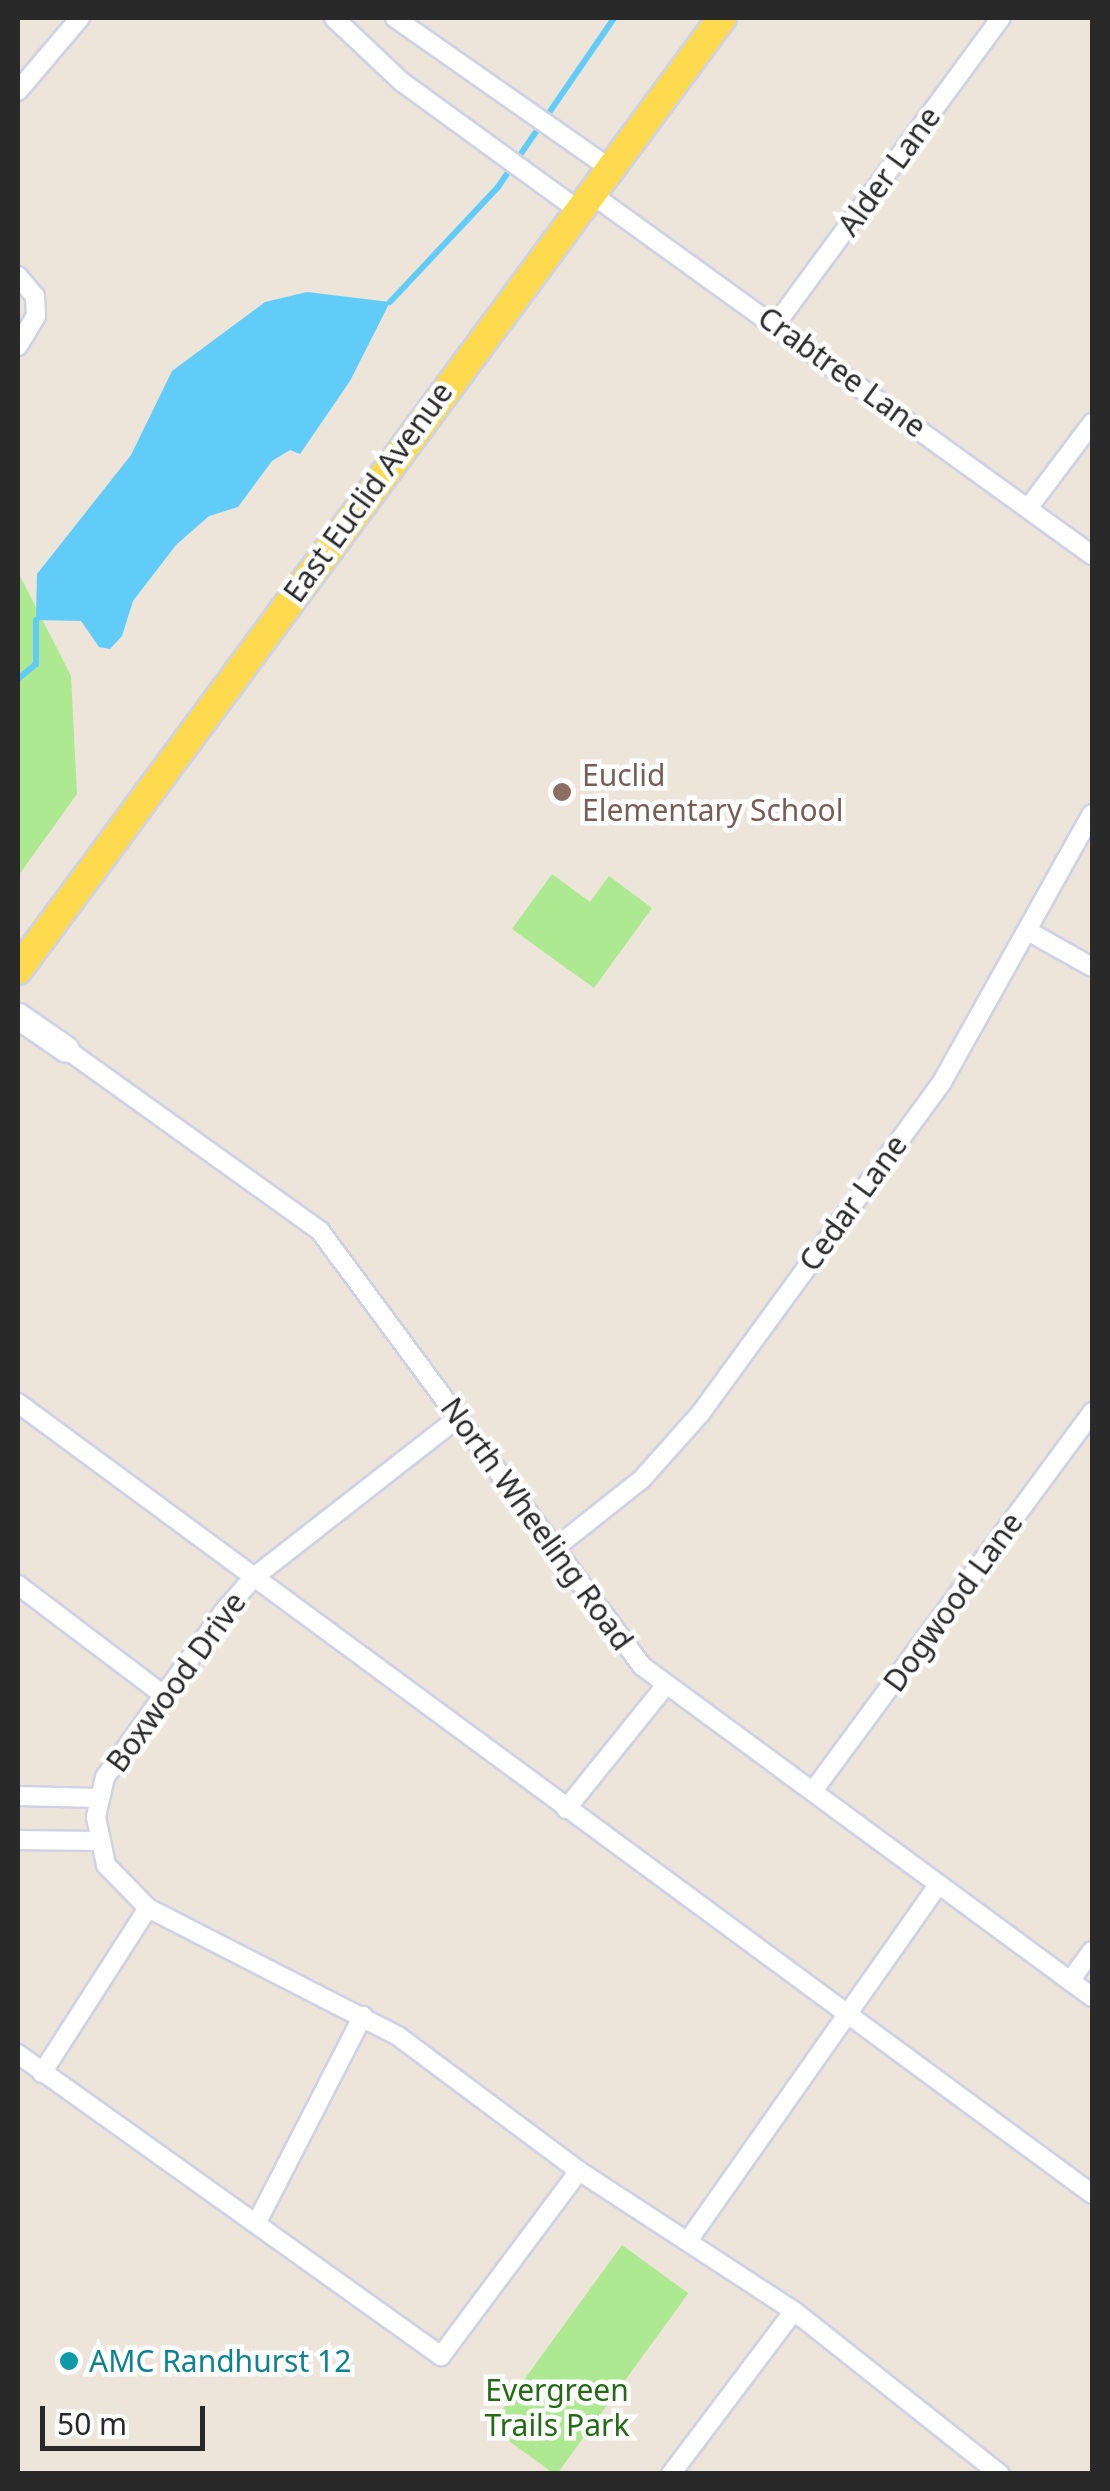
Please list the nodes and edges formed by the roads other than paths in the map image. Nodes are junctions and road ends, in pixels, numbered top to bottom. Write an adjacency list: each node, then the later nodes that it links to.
1 (80, 18): 6 (street)
2 (334, 18): 8 (street, Crabtree Lane)
3 (395, 18): 7 (street)
4 (722, 18): 7 (main road, East Euclid Avenue)
5 (1001, 18): 10 (street, Alder Lane)
6 (18, 92)
7 (609, 168): 8 (main road, East Euclid Avenue)
8 (584, 201): 10 (street, Crabtree Lane); 18 (main road, East Euclid Avenue)
9 (18, 276): 11 (street)
10 (776, 324): 13 (street, Crabtree Lane)
11 (18, 346)
12 (1092, 423): 13 (street)
13 (1029, 507): 14 (street, Crabtree Lane)
14 (1092, 554)
15 (1092, 814): 16 (street, Cedar Lane)
16 (1028, 931): 17 (street); 24 (street, Cedar Lane)
17 (1092, 968)
18 (18, 970)
19 (18, 1016): 20 (street, North Wheeling Road)
20 (66, 1050): 23 (street, North Wheeling Road)
21 (18, 1404): 25 (street)
22 (1092, 1412): 29 (street, Dogwood Lane)
23 (459, 1417): 24 (street, North Wheeling Road); 25 (street, Boxwood Drive)
24 (556, 1548): 27 (street, North Wheeling Road)
25 (254, 1577): 28 (street, Boxwood Drive); 32 (street)
26 (18, 1586): 28 (street)
27 (666, 1685): 29 (street, North Wheeling Road); 32 (street)
28 (162, 1694): 31 (street, Boxwood Drive)
29 (813, 1791): 35 (street, North Wheeling Road)
30 (18, 1796): 31 (street)
31 (99, 1798): 34 (street, Boxwood Drive)
32 (566, 1809): 41 (street)
33 (18, 1840): 34 (street)
34 (99, 1841): 36 (street, Boxwood Drive)
35 (937, 1886): 38 (street, North Wheeling Road); 41 (street)
36 (148, 1908): 40 (street, Boxwood Drive); 43 (street)
37 (1092, 1951): 38 (street)
38 (1070, 1981): 39 (street, North Wheeling Road)
39 (1092, 1997)
40 (363, 2016): 44 (street, Boxwood Drive); 46 (street)
41 (845, 2016): 45 (street); 47 (street)
42 (18, 2054): 43 (street)
43 (42, 2072): 46 (street)
44 (579, 2171): 46 (street); 47 (street, Boxwood Drive)
45 (1092, 2194)
46 (257, 2222)
47 (690, 2238): 48 (street, Boxwood Drive)
48 (794, 2311): 49 (street); 50 (street, Boxwood Drive)
49 (671, 2474)
50 (1000, 2474)

